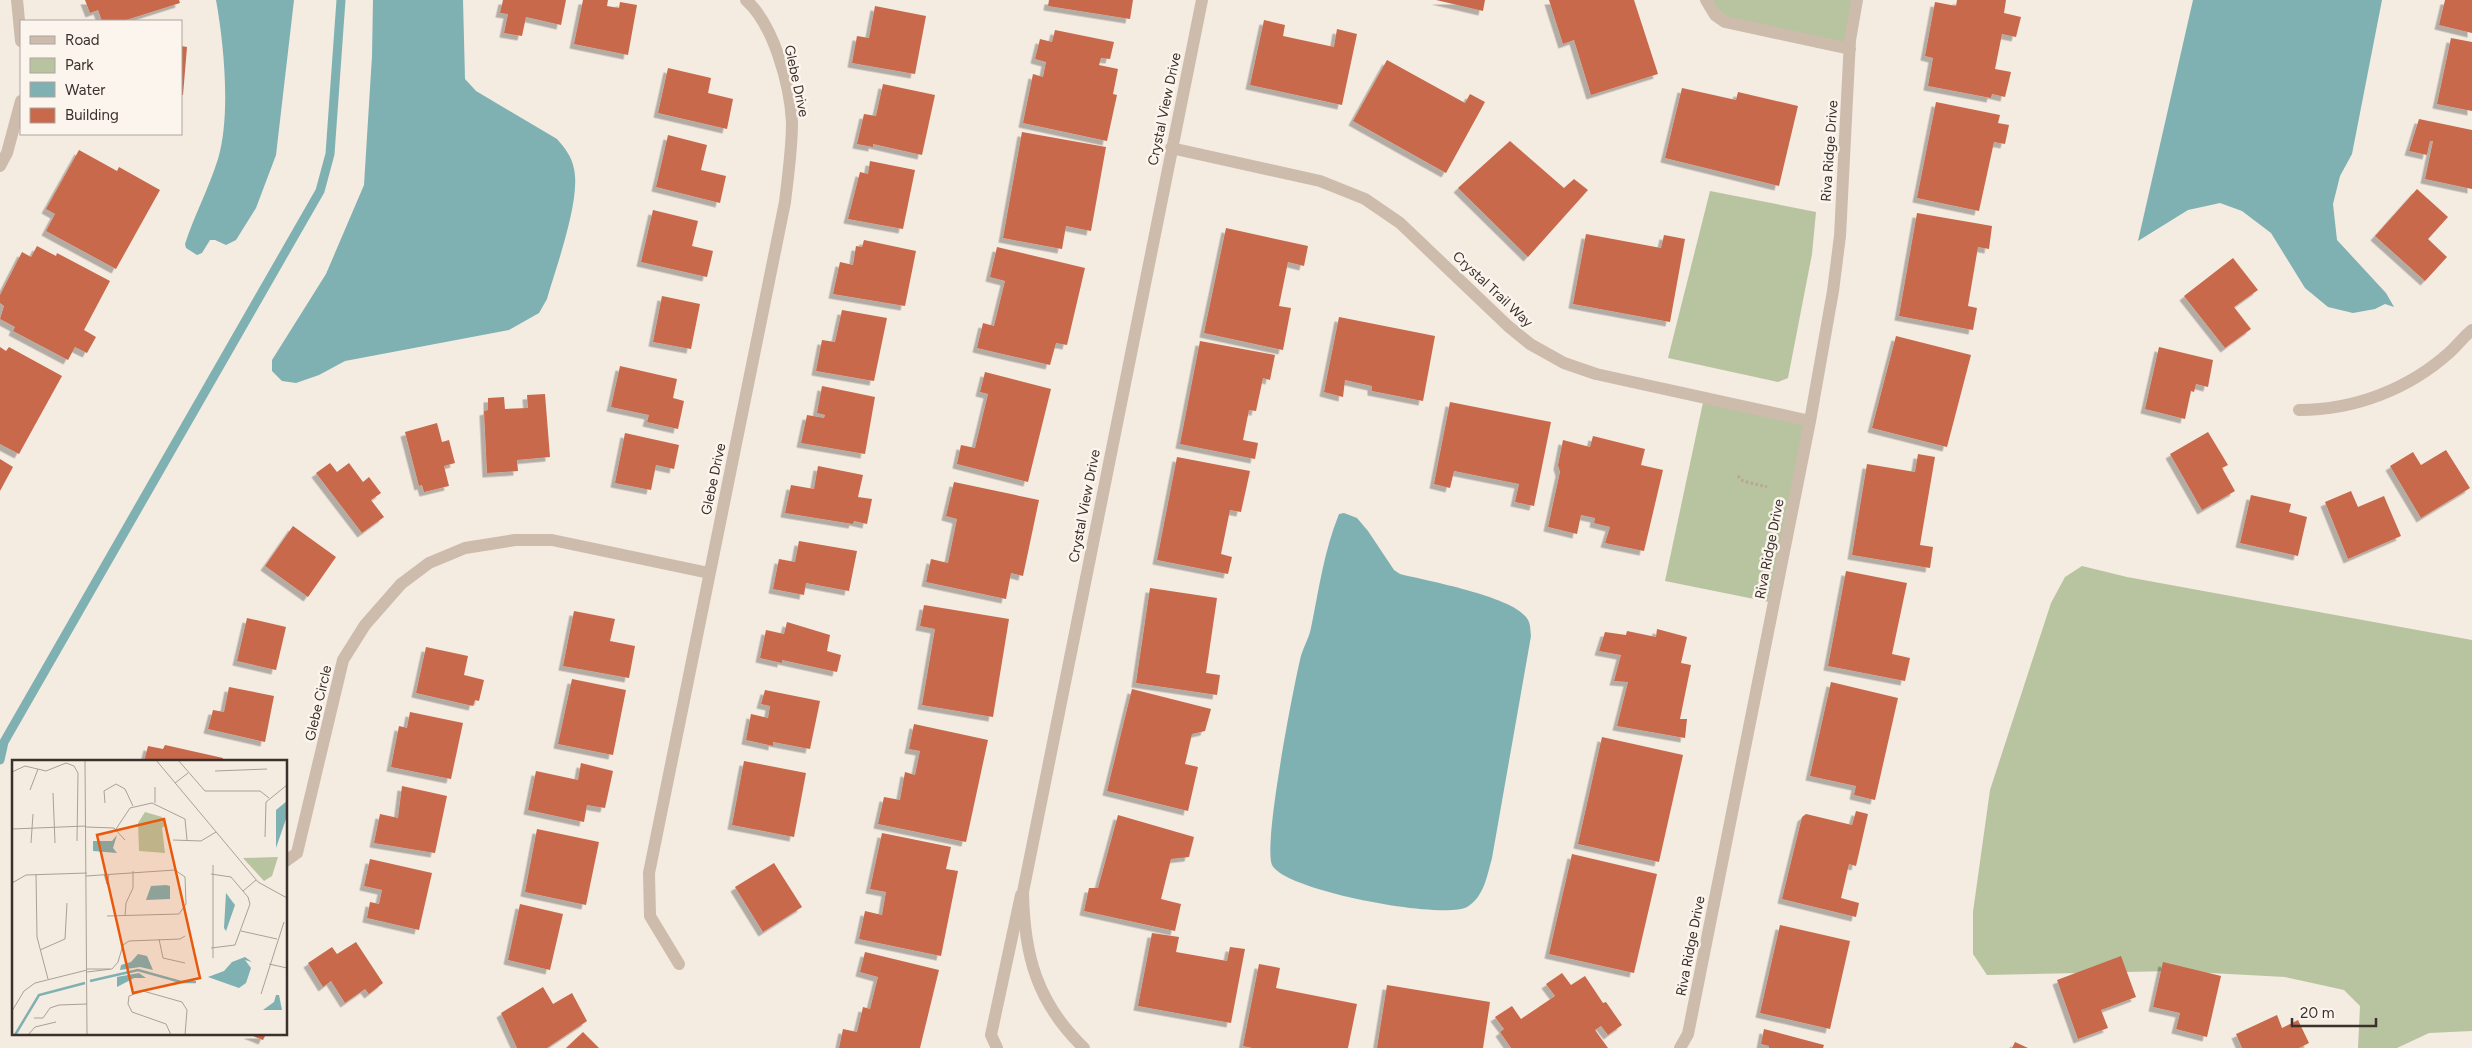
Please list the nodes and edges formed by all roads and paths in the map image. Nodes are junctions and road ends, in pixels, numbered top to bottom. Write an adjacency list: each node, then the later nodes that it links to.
1 (17, 0): 6 (street)
2 (746, 0): 16 (street, Glebe Drive)
3 (1202, 0): 9 (street, Crystal View Drive)
4 (1706, 0): 7 (street)
5 (1858, 0): 7 (street, Riva Ridge Drive)
6 (20, 31)
7 (1850, 49): 13 (street, Riva Ridge Drive)
8 (20, 105): 10 (street)
9 (1171, 148): 13 (street, Crystal Trail Way); 18 (street, Crystal View Drive)
10 (0, 166)
11 (2472, 330): 12 (street)
12 (2299, 410)
13 (1810, 421): 20 (street, Riva Ridge Drive)
14 (1738, 476): 15 (path)
15 (1767, 486)
16 (709, 573): 17 (street, Glebe Circle); 19 (street, Glebe Drive)
17 (288, 860)
18 (1026, 871): 21 (street); 22 (street, Crystal View Drive)
19 (679, 964)
20 (1688, 1034): 23 (street, Riva Ridge Drive); 24 (street)
21 (997, 1048)
22 (1084, 1048)
23 (1680, 1048)
24 (1686, 1048)

